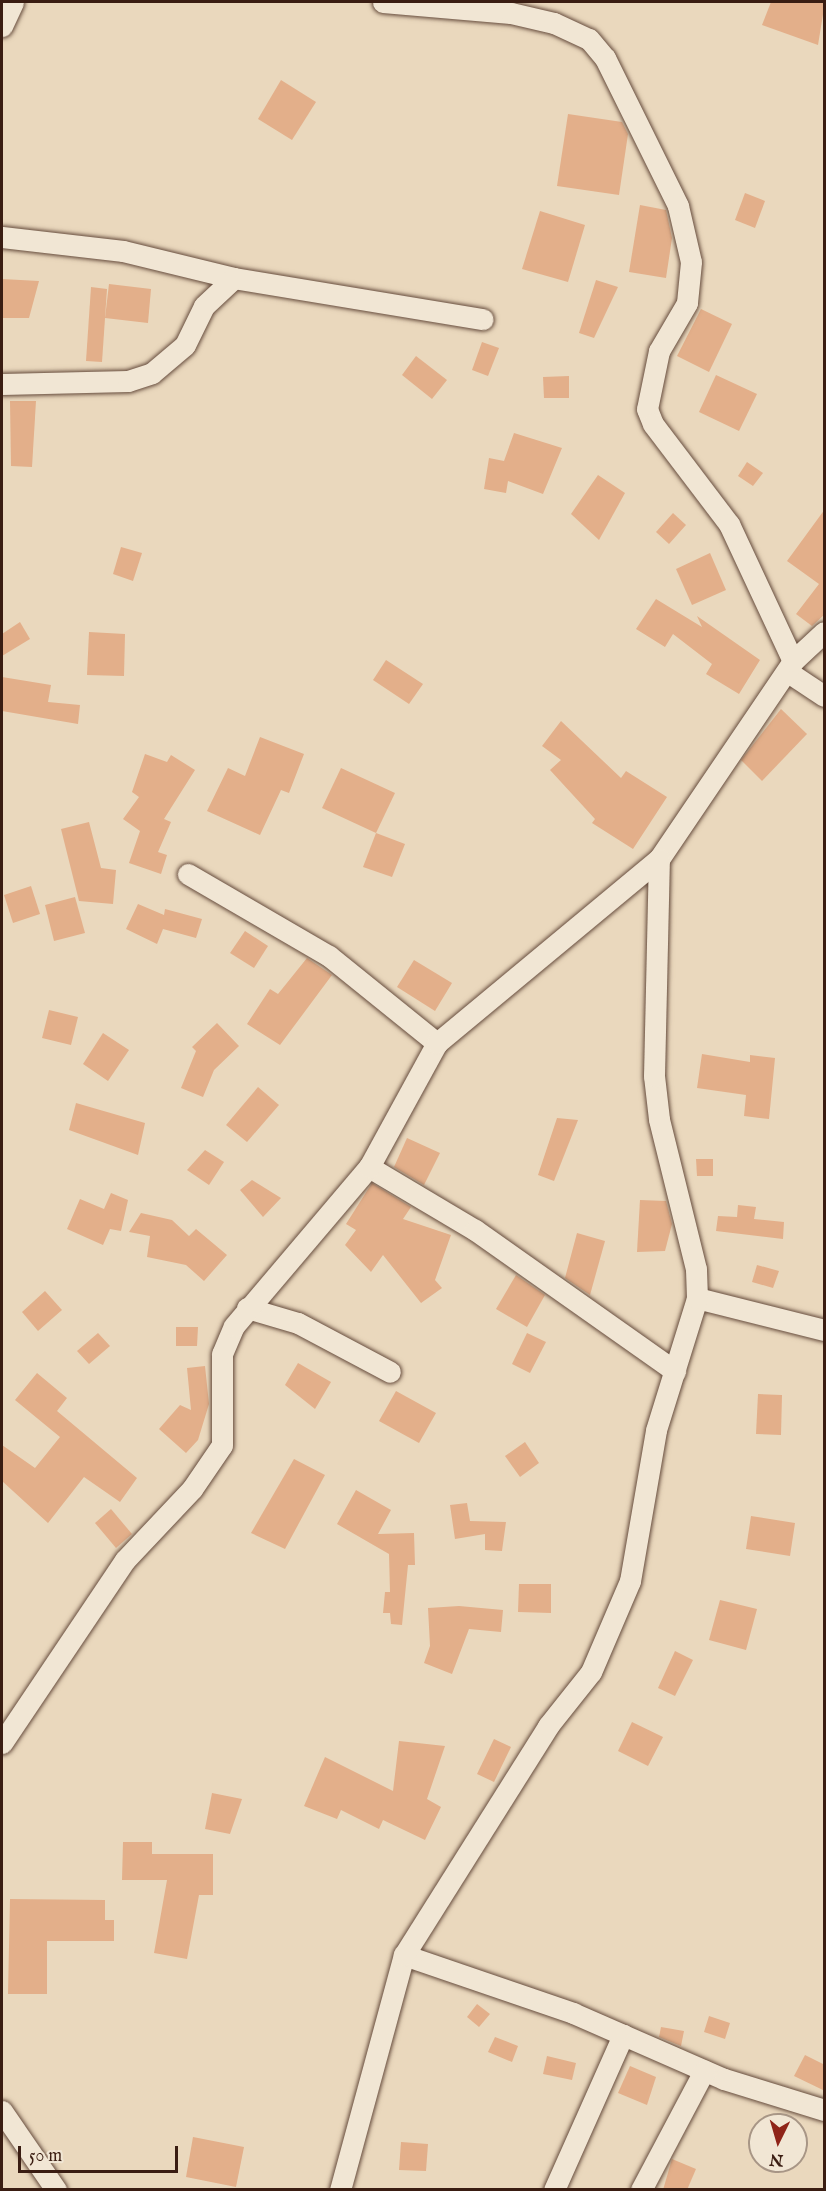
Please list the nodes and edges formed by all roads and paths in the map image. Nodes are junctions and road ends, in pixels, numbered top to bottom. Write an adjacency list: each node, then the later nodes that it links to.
1 (13, 2): 3 (street)
2 (383, 2): 9 (street)
3 (2, 26)
4 (2, 237): 5 (street)
5 (234, 278): 6 (street); 7 (street)
6 (483, 319)
7 (2, 384)
8 (825, 632): 9 (street)
9 (790, 667): 10 (street); 11 (street)
10 (825, 696)
11 (659, 859): 13 (street); 15 (street)
12 (188, 874): 13 (street)
13 (437, 1043): 14 (street)
14 (369, 1167): 16 (street); 18 (street)
15 (697, 1298): 17 (street); 18 (street)
16 (247, 1308): 19 (street); 20 (street)
17 (825, 1330)
18 (675, 1371): 21 (street)
19 (390, 1372)
20 (2, 1743)
21 (404, 1955): 22 (street); 27 (street)
22 (623, 2035): 23 (street); 28 (street)
23 (704, 2071): 24 (street); 29 (street)
24 (825, 2110)
25 (2, 2111): 26 (street)
26 (56, 2190)
27 (340, 2190)
28 (554, 2190)
29 (641, 2190)

